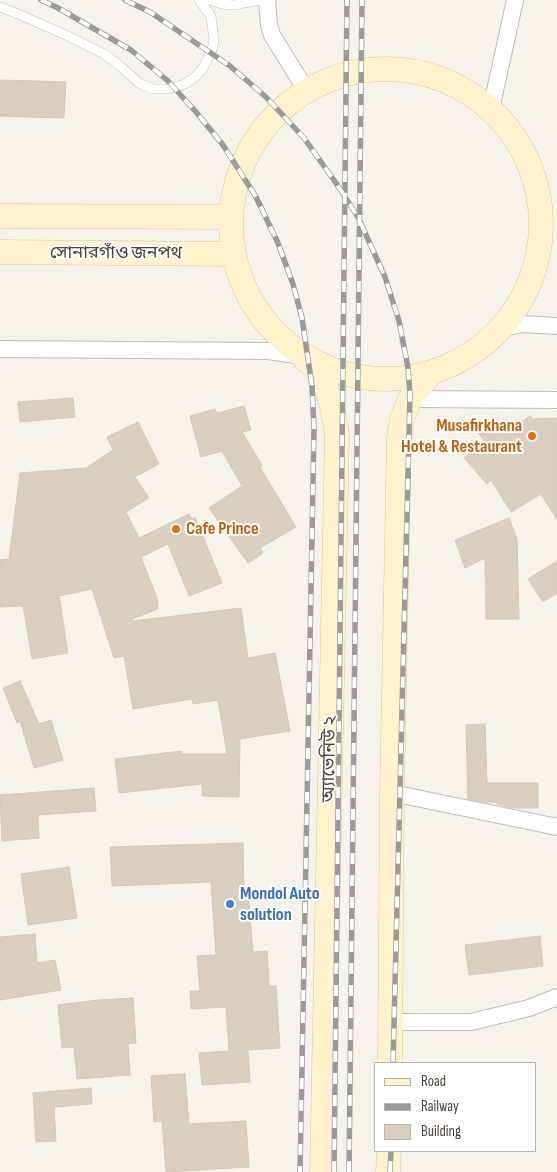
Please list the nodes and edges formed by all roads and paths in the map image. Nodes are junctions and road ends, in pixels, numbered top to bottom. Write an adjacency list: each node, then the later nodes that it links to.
1 (199, 0): 6 (lane)
2 (208, 0): 3 (lane)
3 (260, 0)
4 (267, 0): 7 (street)
5 (515, 0): 8 (street)
6 (0, 8)
7 (306, 90): 8 (main road); 12 (main road)
8 (491, 109): 9 (main road)
9 (536, 182): 10 (main road); 16 (main road)
10 (557, 206)
11 (0, 216): 12 (main road, সোনারগাঁও জনপথ)
12 (229, 217): 14 (main road)
13 (0, 252): 14 (main road, সোনারগাঁও জনপথ)
14 (232, 254): 20 (main road)
15 (557, 258): 16 (main road)
16 (534, 273): 18 (main road)
17 (557, 326): 18 (street)
18 (503, 328): 21 (main road)
19 (0, 349): 20 (street)
20 (303, 356): 21 (main road); 30 (main road, অ্যাভেনিউ ২)
21 (431, 373): 22 (main road)
22 (410, 399): 23 (street); 24 (main road)
23 (557, 400)
24 (392, 793): 25 (street); 27 (main road)
25 (557, 827)
26 (557, 997): 27 (street)
27 (390, 1022): 28 (main road)
28 (390, 1062)
29 (388, 1152): 31 (main road)
30 (322, 1172)
31 (388, 1172)

